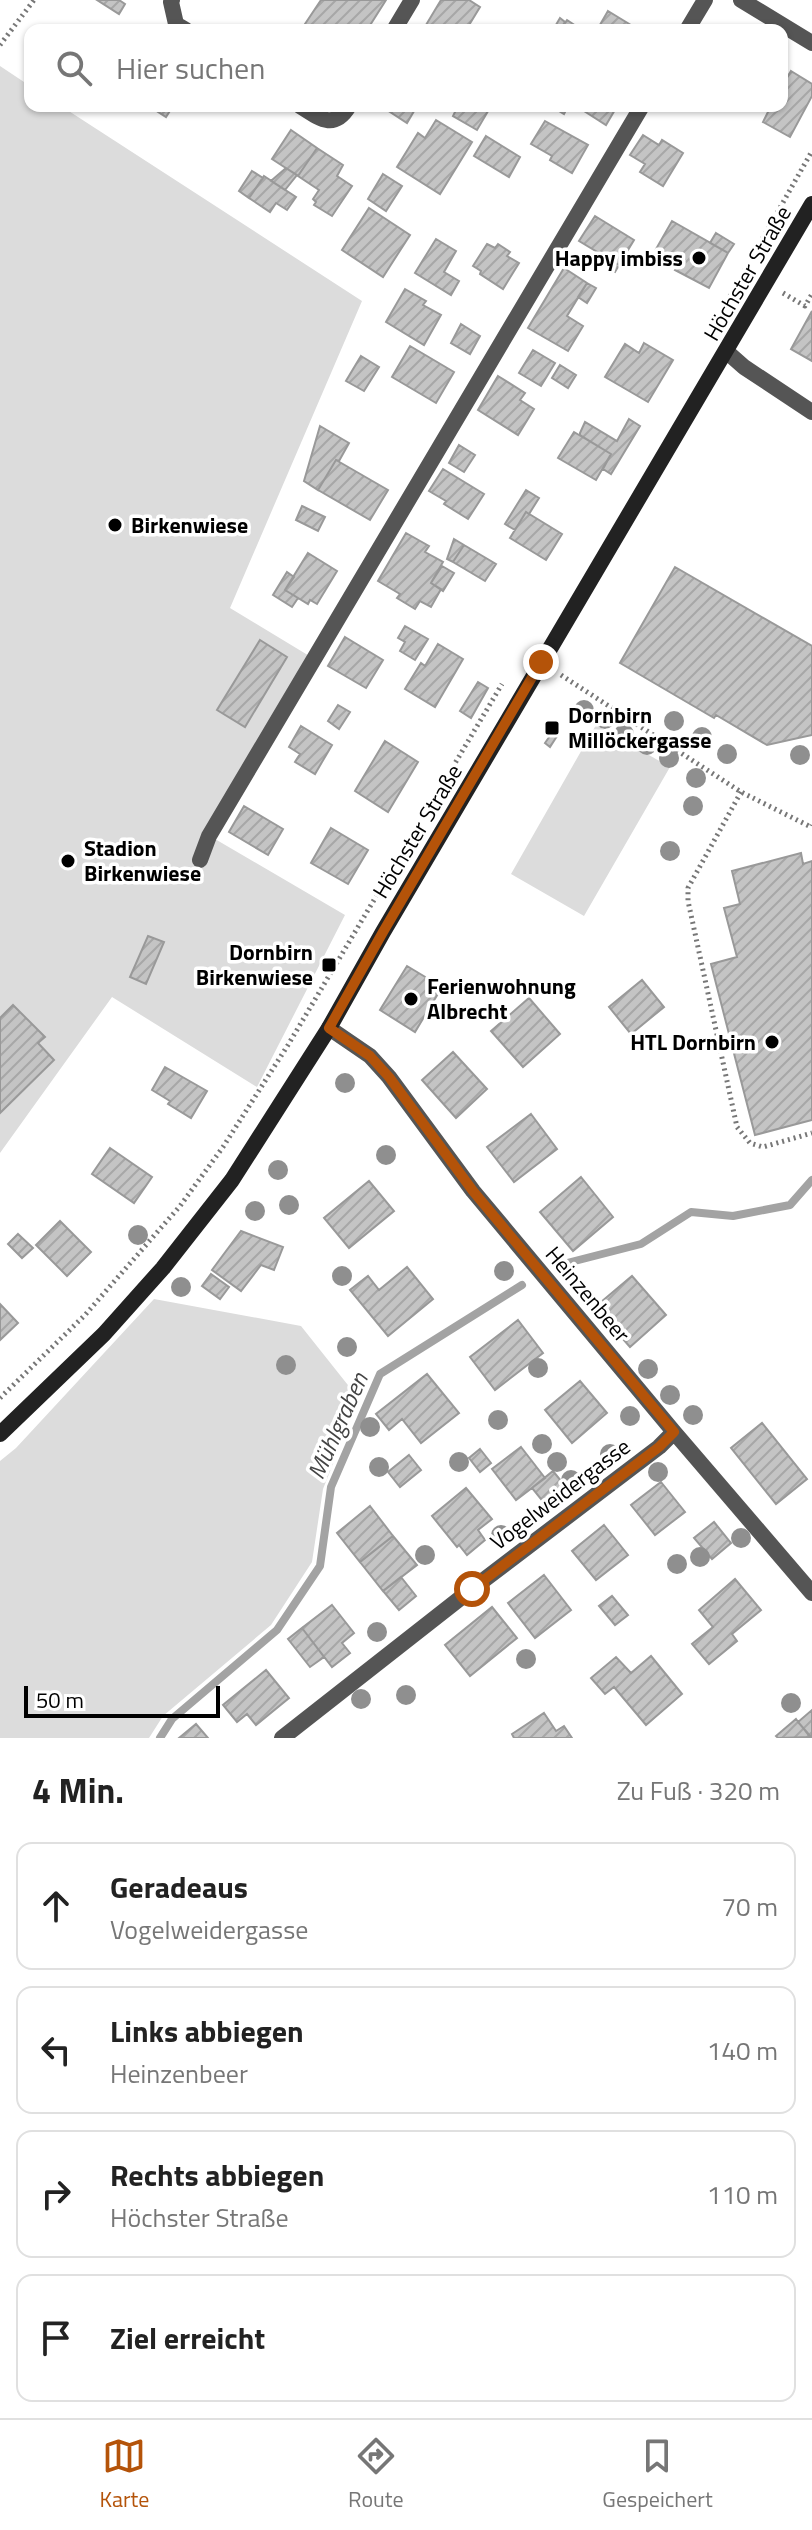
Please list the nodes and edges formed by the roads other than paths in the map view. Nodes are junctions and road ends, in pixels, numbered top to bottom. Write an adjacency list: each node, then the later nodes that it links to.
1 (172, 0): 5 (street)
2 (412, 0): 6 (street)
3 (705, 0): 7 (street)
4 (741, 0): 8 (street)
5 (176, 24)
6 (398, 24)
7 (691, 24)
8 (781, 24)
9 (788, 28): 10 (street)
10 (812, 43)
11 (309, 112): 12 (street)
12 (345, 112)
13 (638, 112): 17 (street)
14 (811, 208): 15 (main road, Höchster Straße)
15 (727, 352): 16 (street); 18 (main road, Höchster Straße)
16 (812, 412)
17 (200, 860)
18 (329, 1028): 19 (street, Heinzenbeer); 20 (main road, Höchster Straße)
19 (674, 1432): 21 (street, Heinzenbeer); 22 (street, Vogelweidergasse)
20 (0, 1434)
21 (812, 1593)
22 (282, 1738)

